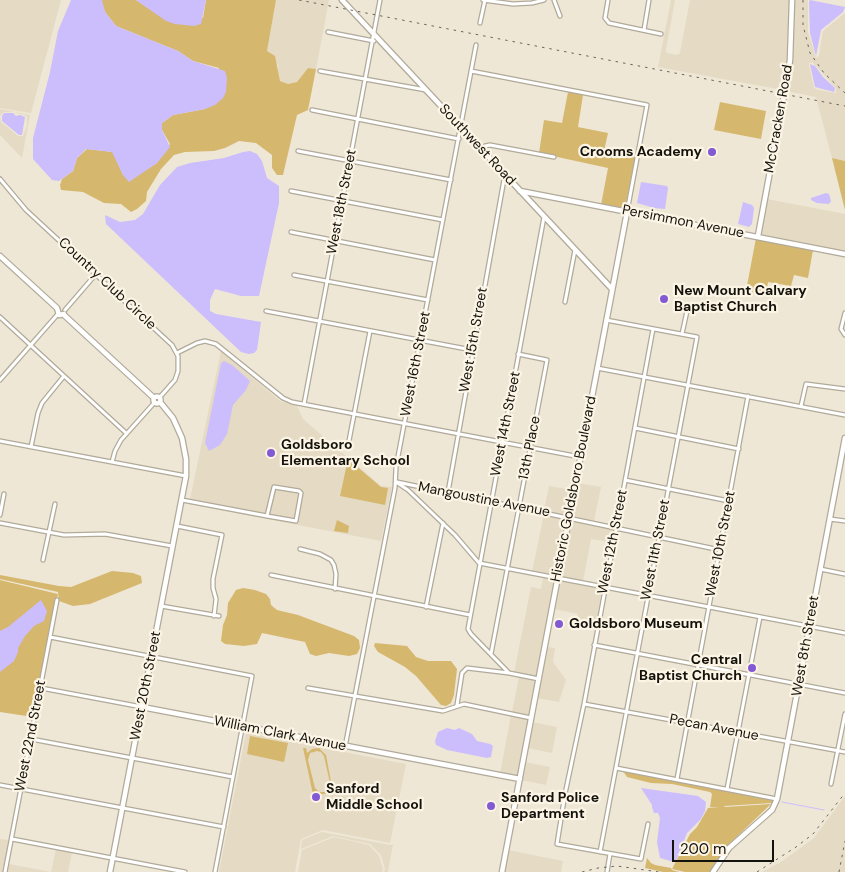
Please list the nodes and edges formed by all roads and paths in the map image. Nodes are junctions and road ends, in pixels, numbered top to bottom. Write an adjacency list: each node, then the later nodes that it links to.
1 (342, 0): 13 (street, Southwest Road)
2 (380, 0): 13 (street, West 18th Street)
3 (484, 0): 4 (street); 10 (street)
4 (544, 0)
5 (554, 0): 9 (street)
6 (608, 0): 11 (street)
7 (649, 0): 11 (street)
8 (792, 0): 39 (street, McCracken Road)
9 (560, 16)
10 (480, 23)
11 (644, 30): 14 (street)
12 (328, 32): 15 (street)
13 (374, 34): 15 (street, West 18th Street); 20 (street, Southwest Road)
14 (661, 34)
15 (374, 40): 19 (street, West 18th Street)
16 (476, 45): 18 (street, West 16th Street)
17 (320, 71): 19 (street)
18 (471, 71): 23 (street, West 16th Street); 35 (street, Historic Goldsboro Boulevard)
19 (366, 79): 20 (street); 22 (street, West 18th Street)
20 (427, 90): 23 (street, Southwest Road)
21 (312, 110): 22 (street)
22 (358, 120): 24 (street); 28 (street, West 18th Street)
23 (461, 128): 24 (street, West 16th Street); 25 (street, Southwest Road)
24 (459, 139): 31 (street, West 16th Street)
25 (481, 149): 27 (street); 29 (street, Southwest Road)
26 (298, 151): 28 (street)
27 (554, 157)
28 (350, 161): 31 (street); 34 (street, West 18th Street)
29 (505, 174): 33 (street, Southwest Road); 64 (street, West 15th Street)
30 (0, 179): 45 (street, Country Club Circle)
31 (451, 180): 37 (street, West 16th Street)
32 (290, 191): 34 (street)
33 (520, 191): 35 (street, Persimmon Avenue); 36 (street, Southwest Road)
34 (342, 201): 37 (street); 40 (street, West 18th Street)
35 (627, 212): 39 (street, Persimmon Avenue); 48 (street, Historic Goldsboro Boulevard)
36 (544, 216): 41 (street, Southwest Road); 66 (street, West 14th Street)
37 (443, 220): 44 (street, West 16th Street)
38 (291, 232): 40 (street)
39 (758, 236): 42 (street, Persimmon Avenue)
40 (335, 241): 44 (street); 47 (street, West 18th Street)
41 (575, 250): 48 (street, Southwest Road); 50 (street)
42 (845, 254)
43 (0, 256): 53 (street, West 20th Street)
44 (435, 260): 49 (street, West 16th Street)
45 (96, 274): 53 (street); 65 (street, Country Club Circle)
46 (294, 275): 47 (street)
47 (327, 281): 49 (street); 57 (street, West 18th Street)
48 (612, 289): 56 (street, Historic Goldsboro Boulevard)
49 (428, 300): 62 (street, West 16th Street)
50 (565, 302)
51 (266, 311): 57 (street)
52 (686, 311): 60 (street)
53 (61, 312): 63 (street); 74 (street, West 20th Street)
54 (845, 313): 61 (street)
55 (0, 317): 63 (street)
56 (606, 320): 58 (street); 67 (street, Historic Goldsboro Boulevard)
57 (319, 321): 59 (street); 75 (street, West 18th Street)
58 (653, 329): 60 (street); 69 (street, West 12th Street)
59 (370, 331): 62 (street); 77 (street)
60 (682, 334): 71 (street, West 11th Street)
61 (845, 335)
62 (420, 341): 64 (street); 79 (street, West 16th Street)
63 (31, 346): 68 (street); 70 (street)
64 (472, 350): 82 (street, West 15th Street)
65 (177, 353): 74 (street); 75 (street)
66 (518, 354): 86 (street, West 14th Street); 89 (street, 13th Place)
67 (597, 368): 69 (street); 91 (street, Historic Goldsboro Boulevard)
68 (64, 376): 81 (street); 88 (street)
69 (645, 377): 71 (street); 80 (street, West 12th Street)
70 (0, 380)
71 (688, 385): 73 (street); 83 (street, West 11th Street)
72 (845, 389): 76 (street)
73 (748, 396): 76 (street); 90 (street, West 10th Street)
74 (157, 400): 81 (street); 94 (street, West 20th Street)
75 (304, 404): 77 (street)
76 (800, 406): 78 (street)
77 (355, 414): 79 (street); 87 (street)
78 (845, 415)
79 (405, 424): 82 (street); 96 (street, West 16th Street)
80 (635, 428): 83 (street); 95 (street, West 12th Street)
81 (126, 433): 92 (street)
82 (459, 434): 86 (street); 98 (street, West 15th Street)
83 (678, 437): 90 (street); 97 (street, West 11th Street)
84 (845, 438): 93 (street, West 8th Street)
85 (0, 441): 88 (street)
86 (502, 442): 89 (street); 102 (street, West 14th Street)
87 (348, 446)
88 (31, 447): 92 (street)
89 (530, 447): 91 (street); 104 (street, 13th Place)
90 (739, 449): 101 (street, West 10th Street)
91 (580, 457): 107 (street, Historic Goldsboro Boulevard)
92 (112, 462): 94 (street)
93 (842, 467): 108 (street, West 8th Street)
94 (186, 476): 100 (street, West 20th Street)
95 (625, 480): 97 (street); 113 (street, West 12th Street)
96 (396, 482): 98 (street, Mangoustine Avenue); 111 (street); 129 (street, West 16th Street)
97 (668, 488): 101 (street); 115 (street, West 11th Street)
98 (448, 492): 102 (street, Mangoustine Avenue)
99 (4, 494): 105 (street)
100 (182, 500): 106 (street); 112 (street, West 20th Street)
101 (729, 500): 118 (street, West 10th Street)
102 (491, 501): 104 (street, Mangoustine Avenue); 120 (street, West 14th Street)
103 (55, 504): 114 (street)
104 (518, 507): 107 (street, Mangoustine Avenue); 121 (street, 13th Place)
105 (0, 515)
106 (267, 516): 106 (street)
107 (569, 517): 113 (street, Mangoustine Avenue); 125 (street, Historic Goldsboro Boulevard)
108 (830, 519): 109 (street); 122 (street, West 8th Street)
109 (845, 521)
110 (0, 523): 114 (street)
111 (443, 523): 120 (street); 132 (street)
112 (177, 526): 116 (street, West 20th Street); 135 (street)
113 (616, 529): 115 (street, Mangoustine Avenue); 126 (street, West 12th Street)
114 (49, 533): 116 (street); 119 (street)
115 (658, 538): 118 (street, Mangoustine Avenue); 128 (street, West 11th Street)
116 (173, 546): 131 (street, West 20th Street)
117 (300, 549): 127 (street)
118 (720, 550): 133 (street, West 10th Street)
119 (44, 560)
120 (479, 563): 121 (street); 134 (street, West 14th Street)
121 (507, 569): 125 (street); 142 (street, 13th Place)
122 (820, 569): 123 (street); 138 (street, West 8th Street)
123 (845, 574)
124 (270, 575): 127 (street)
125 (557, 579): 126 (street); 148 (street, Historic Goldsboro Boulevard)
126 (604, 588): 128 (street); 141 (street, West 12th Street)
127 (335, 589): 129 (street)
128 (648, 596): 133 (street); 143 (street, West 11th Street)
129 (374, 597): 132 (street); 153 (street, West 16th Street)
130 (58, 600): 140 (street, West 22nd Street)
131 (162, 606): 135 (street); 144 (street, West 20th Street)
132 (426, 607): 134 (street)
133 (709, 608): 137 (street); 145 (street, West 10th Street)
134 (470, 615): 142 (street, West 14th Street)
135 (214, 616): 136 (street)
136 (219, 616)
137 (760, 617): 138 (street); 147 (street)
138 (810, 627): 139 (street); 149 (street, West 8th Street)
139 (845, 633)
140 (50, 637): 144 (street); 150 (street, West 22nd Street)
141 (594, 646): 143 (street); 154 (street, West 12th Street)
142 (491, 654): 146 (street)
143 (637, 654): 145 (street); 157 (street, West 11th Street)
144 (152, 656): 156 (street, West 20th Street); 161 (street)
145 (698, 665): 147 (street); 160 (street, West 10th Street)
146 (509, 673): 148 (street); 155 (street)
147 (749, 675): 149 (street); 162 (street)
148 (539, 679): 159 (street, Historic Goldsboro Boulevard)
149 (799, 684): 152 (street); 164 (street, West 8th Street)
150 (40, 688): 156 (street, William Clark Avenue); 163 (street, West 22nd Street)
151 (308, 688): 153 (street)
152 (845, 693)
153 (354, 695): 155 (street); 165 (street, West 16th Street)
154 (584, 704): 157 (street, Pecan Avenue); 182 (street, West 12th Street)
155 (457, 706): 159 (street)
156 (142, 707): 161 (street, William Clark Avenue); 168 (street, West 20th Street)
157 (626, 711): 160 (street, Pecan Avenue); 169 (street, West 11th Street)
158 (845, 714): 166 (street)
159 (531, 718): 171 (street, Historic Goldsboro Boulevard)
160 (687, 722): 162 (street, Pecan Avenue); 172 (street, West 10th Street)
161 (243, 726): 165 (street, William Clark Avenue); 170 (street)
162 (738, 732): 164 (street, Pecan Avenue); 176 (street)
163 (31, 738): 168 (street); 175 (street, West 22nd Street)
164 (788, 742): 166 (street, Pecan Avenue); 177 (street, West 8th Street)
165 (345, 747): 171 (street, William Clark Avenue)
166 (838, 751): 167 (street, Pecan Avenue); 173 (street)
167 (845, 752)
168 (132, 758): 170 (street); 178 (street, West 20th Street)
169 (616, 768): 172 (street); 182 (street, West 11th Street)
170 (234, 777): 180 (street)
171 (520, 779): 189 (street, Historic Goldsboro Boulevard)
172 (677, 779): 176 (street)
173 (831, 784)
174 (0, 785): 175 (street)
175 (21, 789): 178 (street); 181 (street, West 22nd Street)
176 (727, 789): 177 (street)
177 (778, 799): 191 (street, West 8th Street)
178 (122, 808): 180 (street); 184 (street, West 20th Street)
179 (648, 824): 183 (street)
180 (224, 828): 188 (street)
181 (12, 839): 184 (street); 185 (street, West 22nd Street)
182 (600, 852): 183 (street)
183 (610, 854): 190 (street)
184 (112, 858): 186 (street, West 20th Street); 187 (street)
185 (5, 872)
186 (110, 872)
187 (186, 872)
188 (215, 872)
189 (502, 872)
190 (607, 872)
191 (713, 872)

